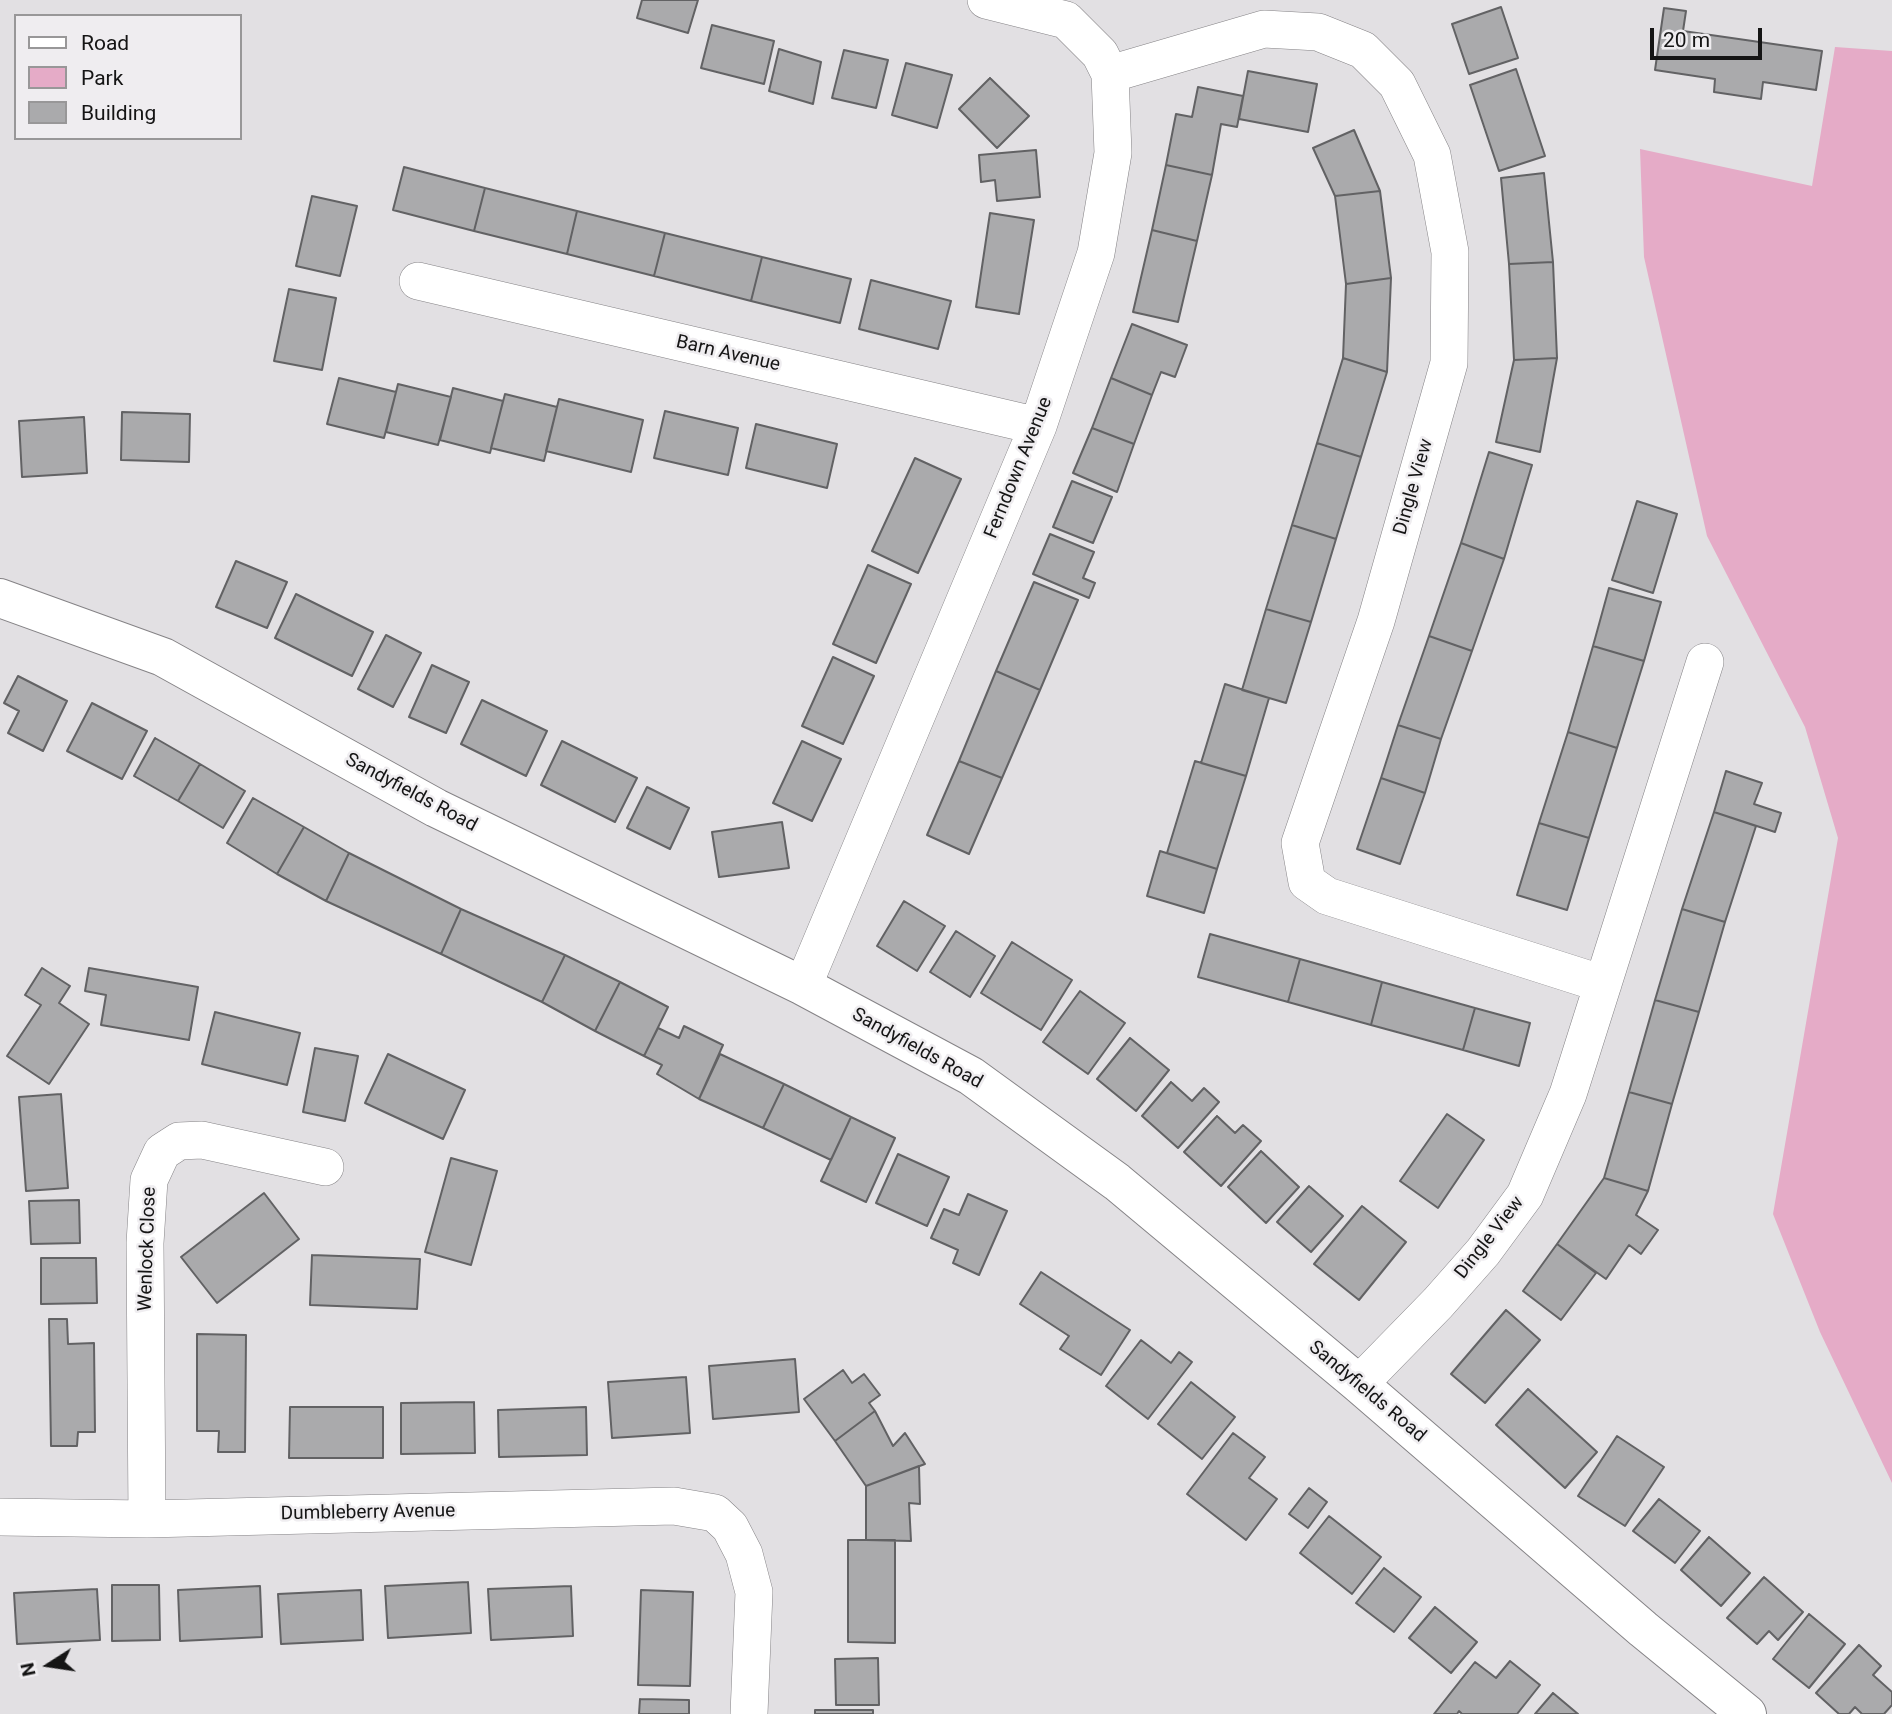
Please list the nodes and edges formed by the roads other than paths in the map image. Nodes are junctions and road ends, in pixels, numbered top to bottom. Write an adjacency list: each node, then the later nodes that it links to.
1 (986, 0): 2 (street)
2 (1110, 74): 4 (street, Ferndown Avenue); 7 (street, Dingle View)
3 (418, 281): 4 (street, Barn Avenue)
4 (1038, 426): 8 (street, Ferndown Avenue)
5 (0, 598): 8 (street, Sandyfields Road)
6 (1705, 662): 7 (street, Dingle View)
7 (1603, 984): 10 (street, Dingle View)
8 (803, 986): 10 (street, Sandyfields Road)
9 (325, 1167): 12 (street, Wenlock Close)
10 (1359, 1384): 14 (street, Sandyfields Road)
11 (0, 1517): 12 (street, Dumbleberry Avenue)
12 (147, 1519): 13 (street, Dumbleberry Avenue)
13 (749, 1714)
14 (1747, 1714)

